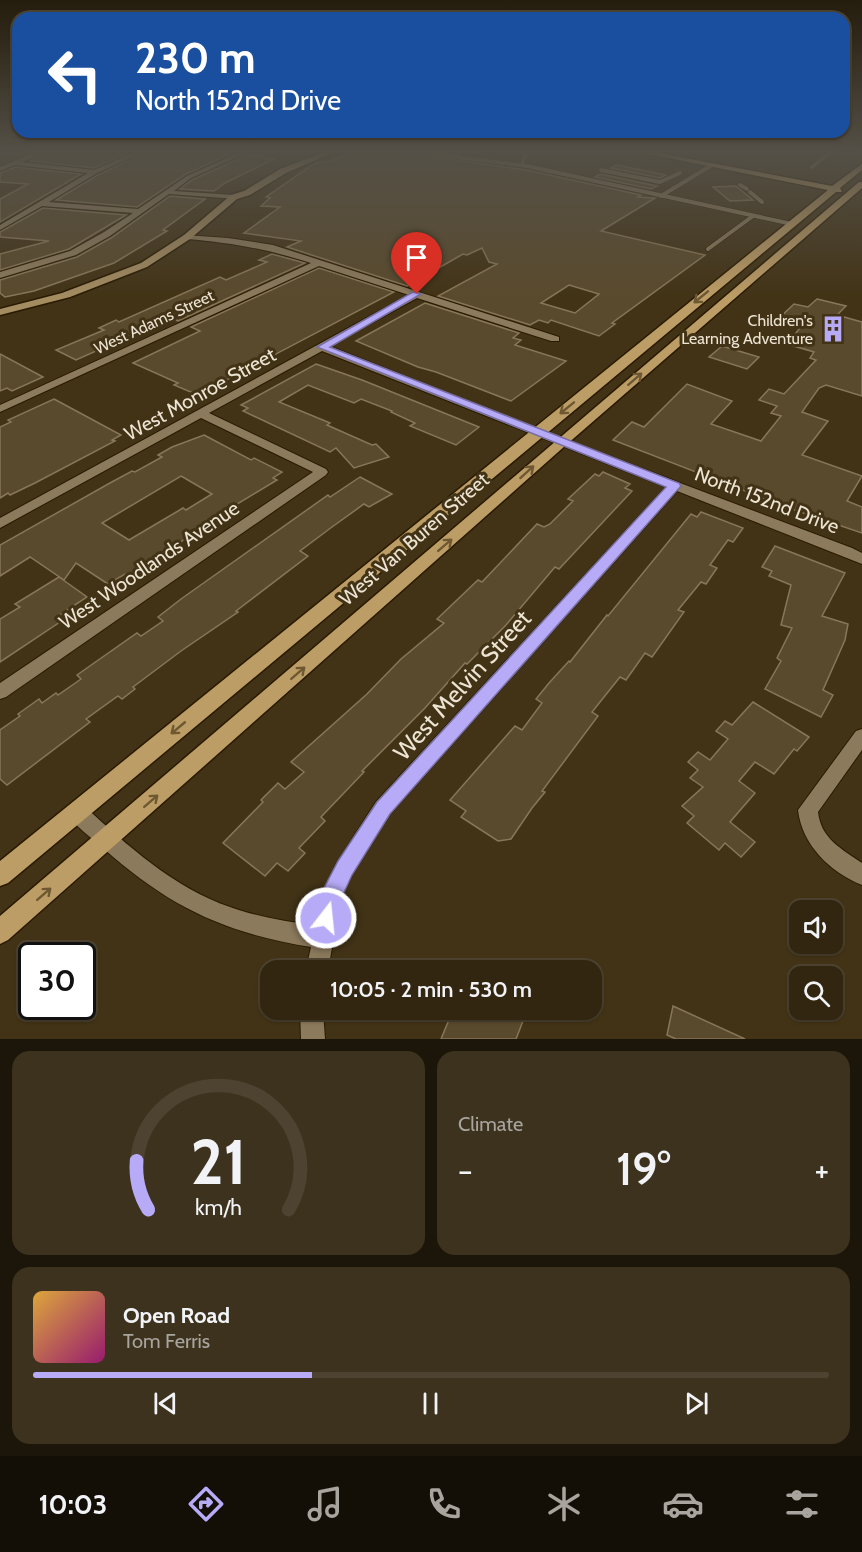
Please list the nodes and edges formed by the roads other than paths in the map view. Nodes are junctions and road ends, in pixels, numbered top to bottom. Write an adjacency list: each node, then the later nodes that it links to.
1 (43, 201): 7 (street)
2 (152, 201): 8 (street)
3 (229, 201): 12 (street)
4 (686, 201): 9 (lane)
5 (819, 201): 10 (main road, West Van Buren Street)
6 (844, 201): 16 (main road, West Van Buren Street)
7 (39, 204): 8 (street); 11 (street)
8 (139, 211): 17 (street)
9 (753, 216): 10 (lane); 13 (lane)
10 (792, 224): 14 (main road, West Van Buren Street)
11 (0, 228)
12 (187, 237): 15 (street); 19 (street)
13 (708, 249)
14 (746, 260): 16 (main road); 24 (main road, West Van Buren Street, one-way to 24)
15 (320, 262): 18 (street); 22 (street, West Adams Street)
16 (767, 266): 25 (main road, West Van Buren Street, one-way to 16)
17 (0, 275)
18 (417, 294): 20 (street); 21 (street, West Monroe Street)
19 (0, 312)
20 (555, 339)
21 (322, 347): 23 (street, West Monroe Street); 24 (street, North 152nd Drive)
22 (0, 409)
23 (201, 414): 27 (street, West Monroe Street); 29 (street, West Woodlands Avenue)
24 (536, 433): 25 (street, North 152nd Drive); 31 (main road, West Van Buren Street, one-way to 31)
25 (561, 442): 26 (street, North 152nd Drive); 32 (main road, West Van Buren Street, one-way to 25)
26 (674, 486): 28 (street, North 152nd Drive); 36 (street, West Melvin Street)
27 (0, 524)
28 (862, 559)
29 (0, 692)
30 (862, 736): 34 (street)
31 (76, 812): 32 (street); 33 (main road, West Van Buren Street)
32 (107, 839): 35 (main road, West Van Buren Street, one-way to 32); 36 (street)
33 (0, 875)
34 (862, 875)
35 (0, 932)
36 (322, 938): 37 (street, West Melvin Street)
37 (319, 960)
38 (312, 1020): 39 (street)
39 (313, 1039)

